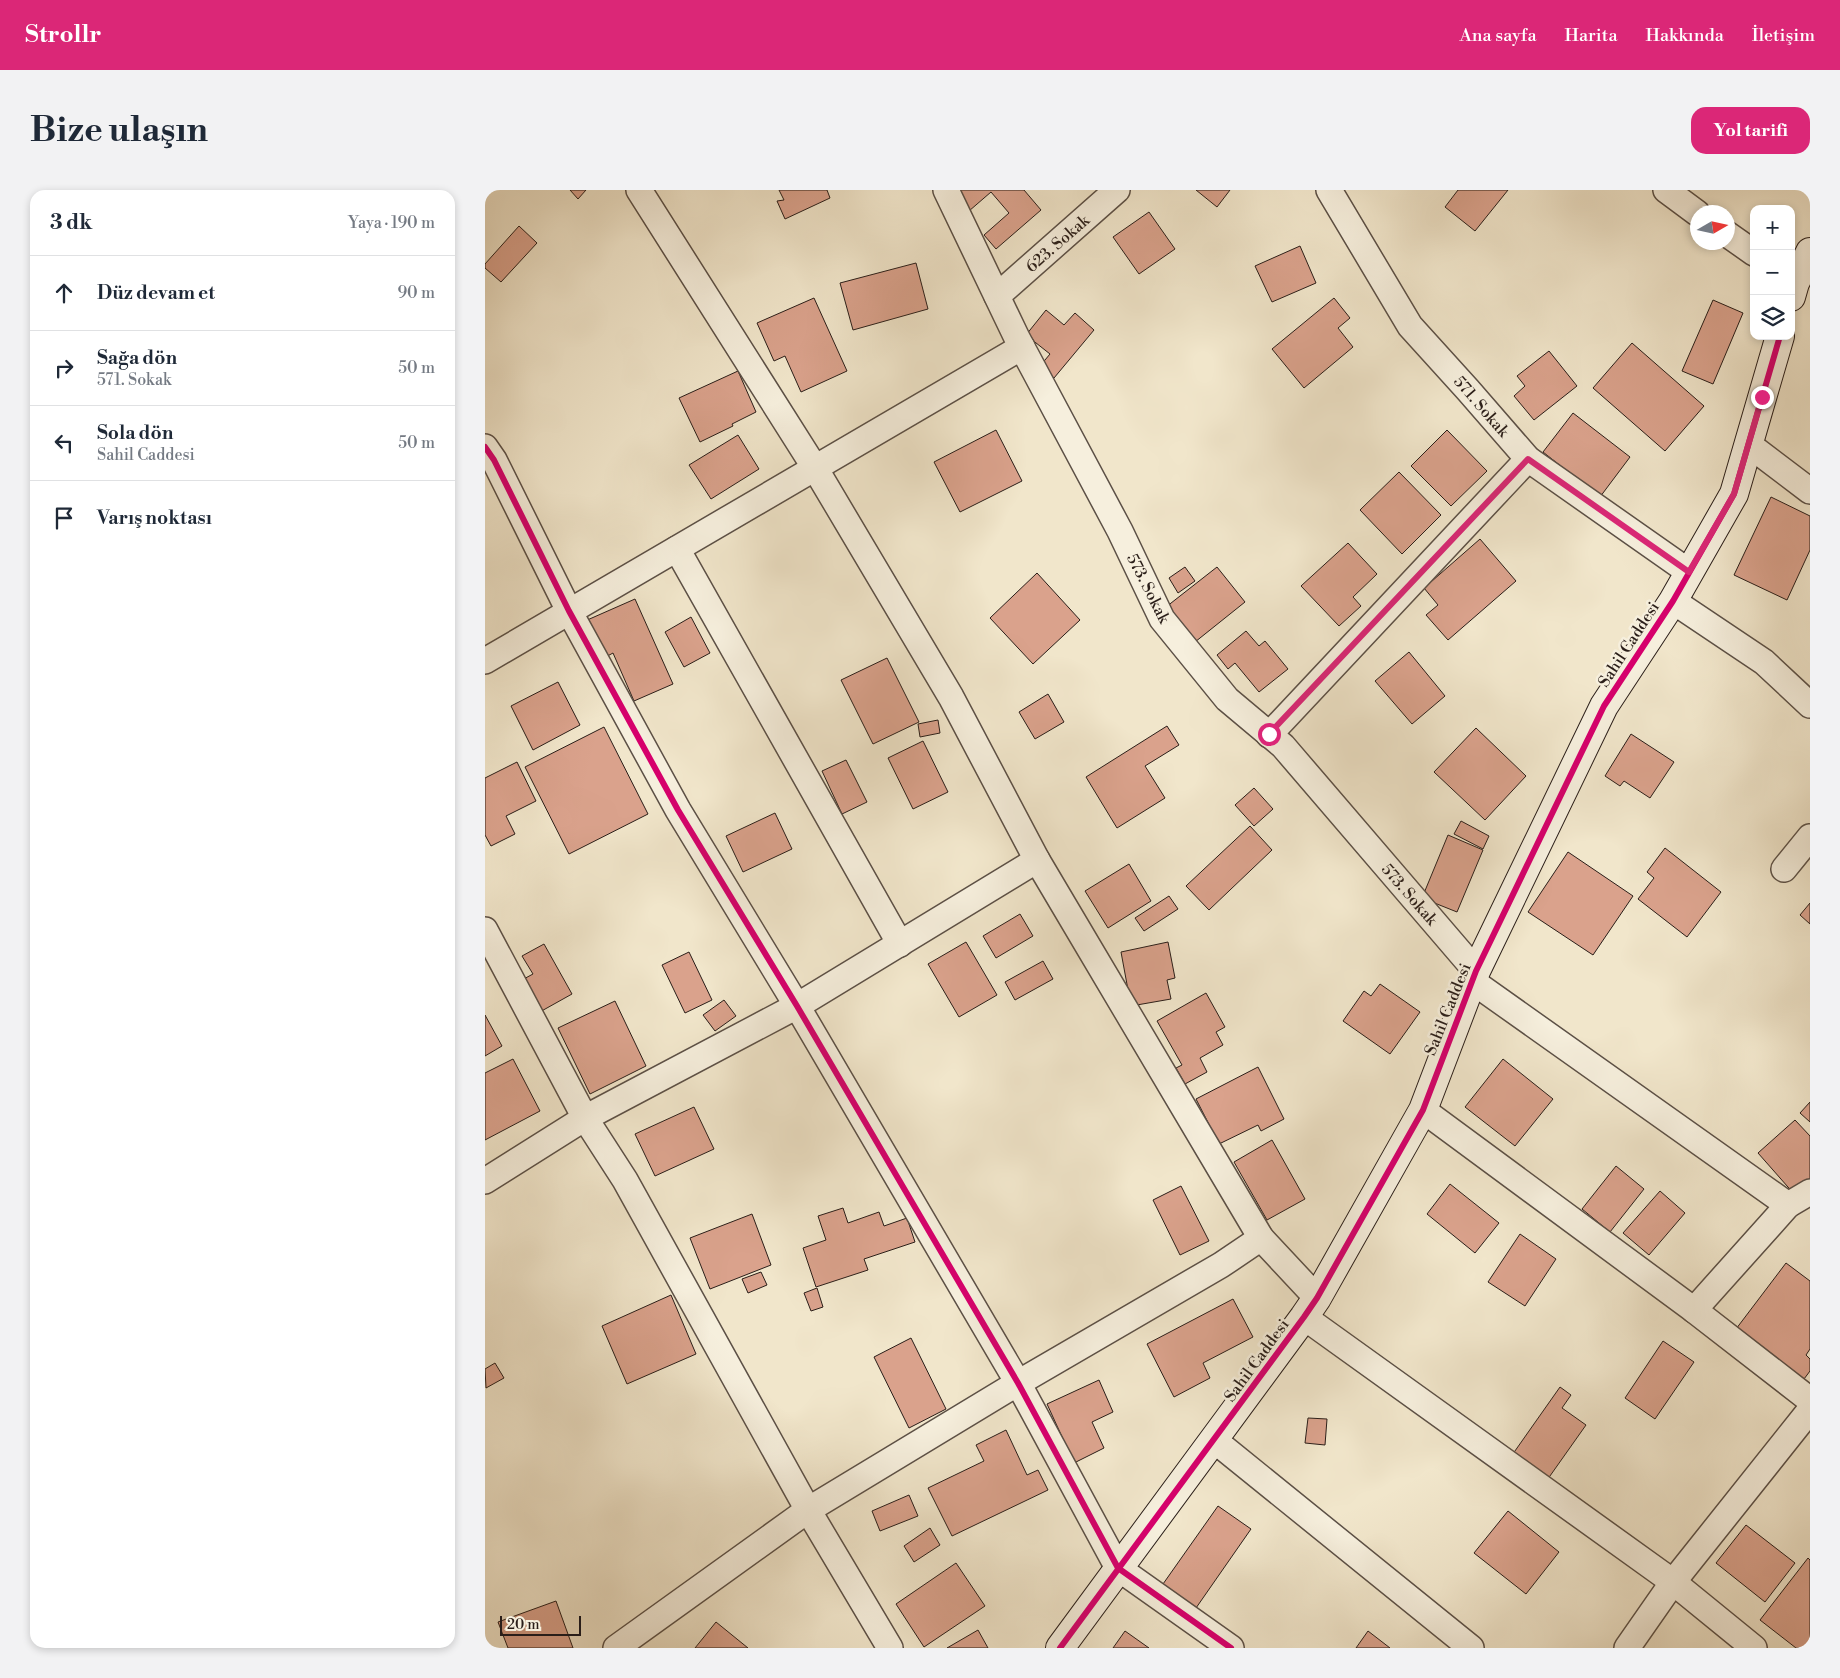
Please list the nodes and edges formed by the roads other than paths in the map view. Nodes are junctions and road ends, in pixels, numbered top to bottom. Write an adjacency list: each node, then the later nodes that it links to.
1 (639, 190): 17 (street)
2 (946, 190): 11 (street, 573. Sokak)
3 (1117, 190): 11 (street, 623. Sokak)
4 (1329, 190): 16 (street, 571. Sokak)
5 (1665, 190): 6 (street)
6 (1690, 208)
7 (1735, 240): 8 (street)
8 (1750, 250)
9 (1810, 252): 10 (street)
10 (1795, 283)
11 (997, 296): 13 (street, 573. Sokak)
12 (1779, 340): 14 (street, Sahil Caddesi)
13 (1022, 347): 17 (street); 25 (street, 573. Sokak)
14 (1748, 444): 18 (street); 20 (street, Sahil Caddesi)
15 (485, 447): 22 (street)
16 (1528, 459): 20 (street, 571. Sokak); 25 (street)
17 (815, 468): 19 (street); 27 (street)
18 (1810, 491)
19 (677, 549): 22 (street); 30 (street)
20 (1689, 572): 21 (street, Sahil Caddesi)
21 (1673, 600): 24 (street); 31 (street, Sahil Caddesi)
22 (569, 611): 23 (street); 32 (street)
23 (485, 661)
24 (1810, 705)
25 (1269, 734): 31 (street, 573. Sokak)
26 (1810, 837): 28 (street)
27 (1037, 860): 30 (street); 38 (street)
28 (1784, 869)
29 (485, 930): 34 (street)
30 (899, 944): 32 (street)
31 (1474, 976): 33 (street, Sahil Caddesi); 37 (street, 573. Sokak)
32 (797, 1006): 34 (street); 41 (street)
33 (1423, 1110): 39 (street, Sahil Caddesi); 40 (street)
34 (585, 1118): 35 (street); 45 (street)
35 (485, 1181)
36 (1810, 1192): 37 (street)
37 (1788, 1205): 40 (street)
38 (1261, 1238): 39 (street); 41 (street)
39 (1311, 1307): 44 (street, Sahil Caddesi); 47 (street)
40 (1694, 1310): 42 (street)
41 (1018, 1383): 45 (street); 46 (street)
42 (1810, 1400)
43 (1810, 1410): 47 (street)
44 (1214, 1440): 46 (street, Sahil Caddesi); 52 (street)
45 (808, 1510): 48 (street); 49 (street)
46 (1118, 1568): 50 (street, Sahil Caddesi); 51 (street)
47 (1673, 1582): 53 (street); 54 (street)
48 (616, 1648)
49 (890, 1648)
50 (1060, 1648)
51 (1231, 1648)
52 (1471, 1648)
53 (1627, 1648)
54 (1755, 1648)

